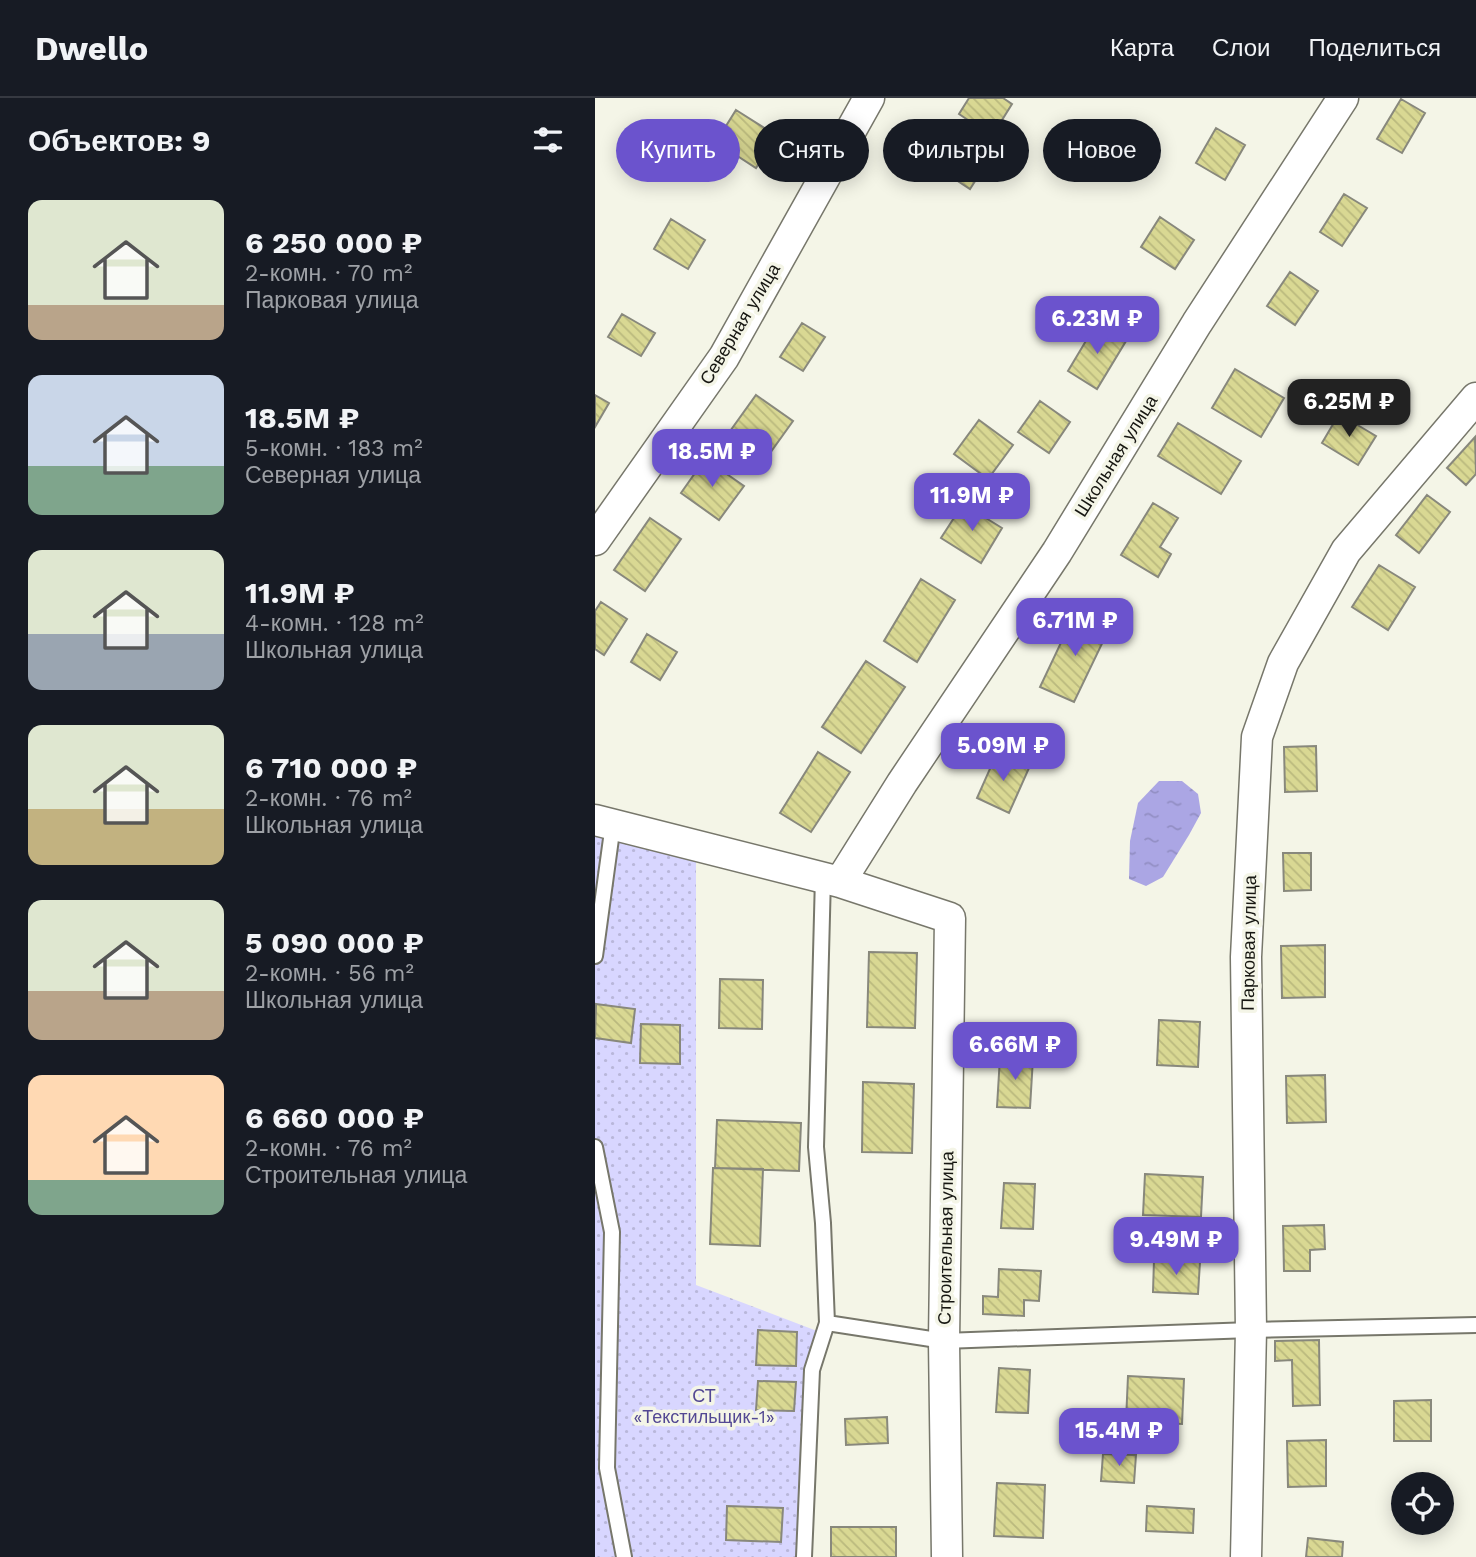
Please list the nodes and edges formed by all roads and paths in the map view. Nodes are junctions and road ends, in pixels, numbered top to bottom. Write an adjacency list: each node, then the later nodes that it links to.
1 (869, 98): 4 (street, Северная улица)
2 (1343, 98): 6 (street, Школьная улица)
3 (1476, 398): 11 (street, Парковая улица)
4 (595, 540)
5 (604, 822): 6 (street); 7 (lane)
6 (831, 879): 9 (lane); 12 (street, Строительная улица)
7 (595, 956)
8 (595, 1147): 13 (lane)
9 (827, 1323): 12 (lane); 14 (lane)
10 (1476, 1325): 11 (lane)
11 (1251, 1330): 12 (lane); 16 (street, Парковая улица)
12 (944, 1341): 15 (street, Строительная улица)
13 (624, 1557)
14 (804, 1557)
15 (947, 1557)
16 (1245, 1557)

